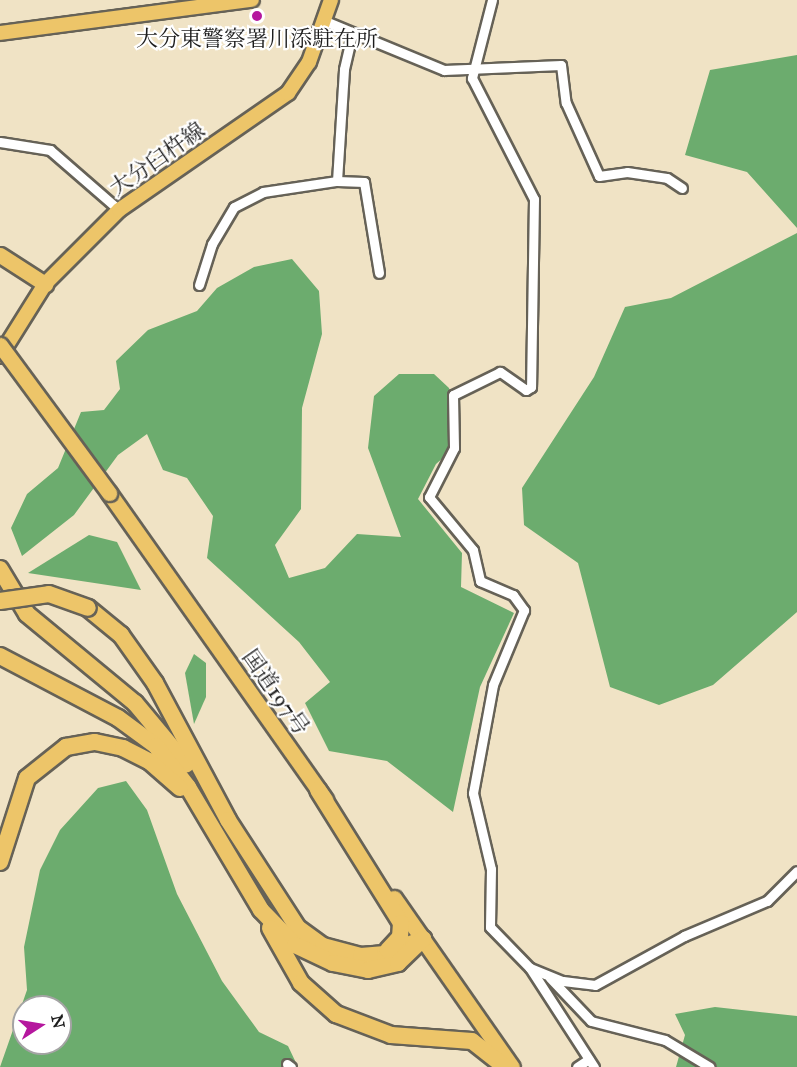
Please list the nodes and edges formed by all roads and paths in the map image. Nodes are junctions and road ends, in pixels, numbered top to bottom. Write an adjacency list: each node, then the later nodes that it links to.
1 (252, 0): 5 (main road)
2 (331, 0): 4 (main road, 大分臼杵線)
3 (492, 0): 7 (street)
4 (325, 21): 6 (street); 11 (main road, 大分臼杵線)
5 (0, 33)
6 (352, 34): 7 (street); 9 (street)
7 (474, 66): 10 (street); 29 (street)
8 (0, 142): 11 (street)
9 (337, 181): 13 (street); 15 (street)
10 (682, 188)
11 (119, 210): 14 (main road, 大分臼杵線)
12 (0, 255): 14 (highway)
13 (379, 273)
14 (45, 284): 17 (main road, 大分臼杵線)
15 (199, 285)
16 (0, 345): 21 (highway, 国道197号, bridge)
17 (0, 356)
18 (0, 569): 22 (highway)
19 (0, 601): 22 (highway, bridge)
20 (0, 656): 23 (highway)
21 (318, 790): 27 (highway, 国道197号); 28 (highway)
22 (228, 820): 28 (highway)
23 (212, 829): 24 (highway); 26 (highway)
24 (0, 862)
25 (797, 871): 30 (street)
26 (261, 910): 27 (highway); 32 (highway)
27 (423, 939): 28 (highway); 33 (highway, 国道197号)
28 (373, 956)
29 (530, 968): 30 (street); 31 (street)
30 (550, 978): 34 (street)
31 (586, 1064)
32 (505, 1067)
33 (513, 1067)
34 (710, 1067)

